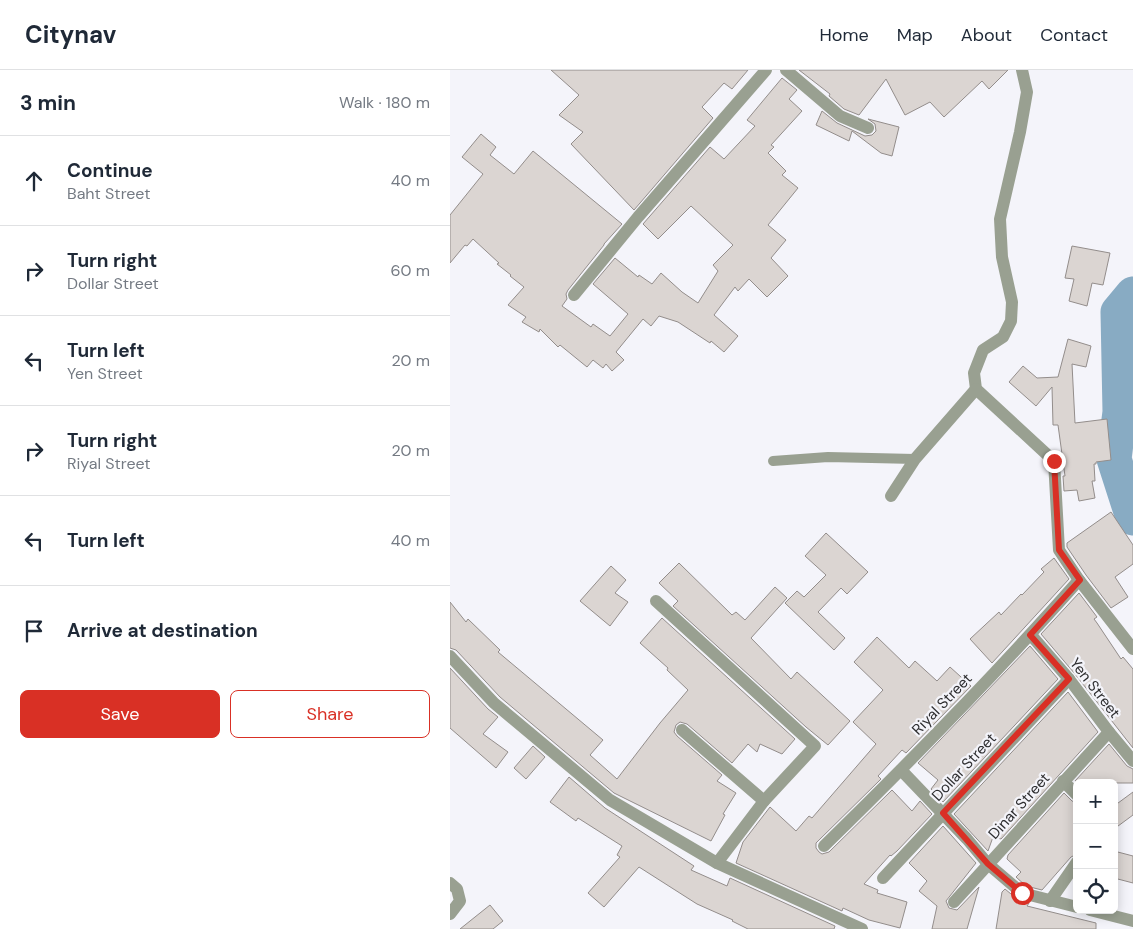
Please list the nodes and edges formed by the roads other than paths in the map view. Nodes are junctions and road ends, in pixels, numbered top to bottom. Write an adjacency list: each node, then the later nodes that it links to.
1 (766, 70): 5 (street)
2 (786, 70): 4 (street)
3 (1022, 70): 6 (street)
4 (868, 128)
5 (574, 295)
6 (976, 389): 7 (street); 10 (street)
7 (915, 459): 8 (lane); 9 (street)
8 (773, 461)
9 (891, 496)
10 (1080, 580): 12 (street, Riyal Street); 13 (street)
11 (656, 601): 22 (street)
12 (1030, 635): 15 (street, Yen Street); 19 (street, Riyal Street)
13 (1133, 649)
14 (450, 656): 25 (street)
15 (1069, 679): 17 (street, Yen Street); 23 (street, Dollar Street)
16 (682, 730): 22 (street)
17 (1109, 732): 18 (street, Yen Street); 20 (street, Dinar Street)
18 (1133, 761)
19 (901, 770): 23 (street); 24 (street, Riyal Street)
20 (1063, 781): 21 (street); 26 (street, Dinar Street)
21 (1073, 791)
22 (764, 801): 25 (street)
23 (943, 813): 26 (street); 28 (street, Dollar Street)
24 (824, 846)
25 (718, 863): 36 (street)
26 (988, 864): 30 (street); 31 (street, Dinar Street)
27 (1073, 868): 30 (street)
28 (883, 878)
29 (450, 882): 33 (street)
30 (1050, 901): 32 (street)
31 (954, 902)
32 (1073, 906)
33 (450, 914)
34 (1106, 914): 35 (street)
35 (1133, 921)
36 (862, 929)

